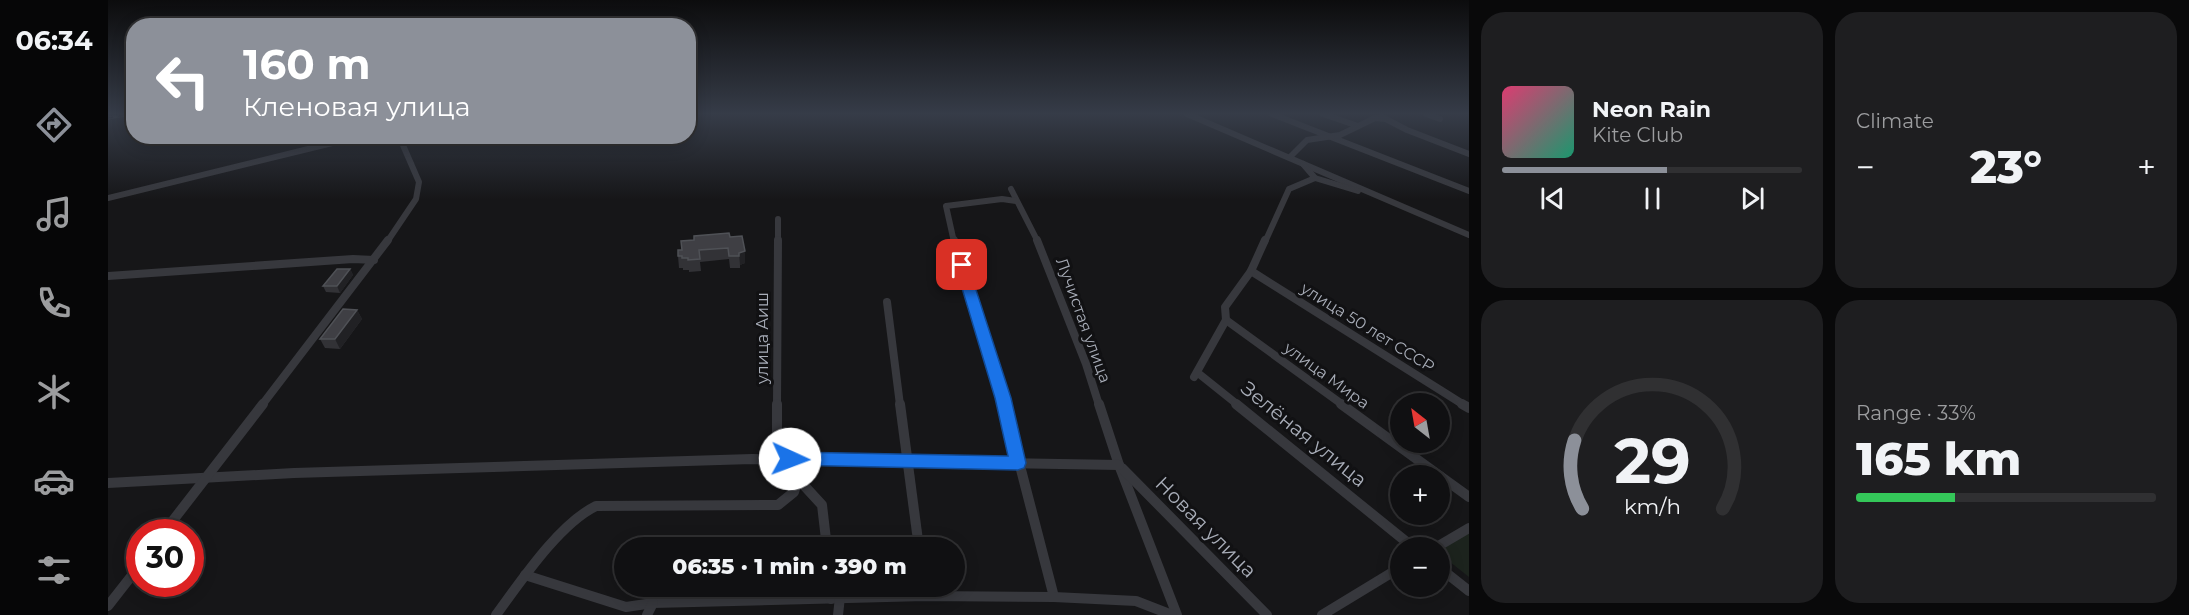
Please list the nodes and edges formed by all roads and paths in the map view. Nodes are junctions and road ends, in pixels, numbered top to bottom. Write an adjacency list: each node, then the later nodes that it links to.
1 (1256, 143): 8 (street)
2 (1304, 143): 8 (street)
3 (1350, 143): 12 (street)
4 (1440, 143): 7 (street)
5 (328, 144): 13 (street)
6 (402, 144): 18 (street)
7 (1469, 154)
8 (1290, 157): 9 (street)
9 (1300, 161): 10 (street); 15 (street)
10 (1315, 178): 15 (street); 19 (street)
11 (1011, 189): 14 (street, Лучистая улица)
12 (1469, 191)
13 (108, 198)
14 (1016, 201): 27 (street); 28 (street, Лучистая улица)
15 (1396, 204): 17 (street)
16 (778, 219): 24 (street, улица Аиш)
17 (1469, 235)
18 (374, 260): 20 (street); 30 (street)
19 (1251, 271): 22 (street); 23 (street, улица 50 лет СССР)
20 (108, 276)
21 (887, 302): 26 (street)
22 (1226, 320): 29 (street, улица Мира); 39 (street, Зелёная улица)
23 (1469, 408)
24 (777, 458): 25 (street); 30 (street)
25 (804, 459): 26 (street); 31 (street)
26 (909, 461): 27 (street); 38 (street)
27 (1018, 463): 28 (street); 48 (street)
28 (1119, 465): 56 (street, Лучистая улица); 57 (street, Новая улица)
29 (1425, 465)
30 (206, 478): 32 (street); 35 (street)
31 (799, 480): 37 (street); 42 (street)
32 (108, 483)
33 (1450, 483): 34 (street, улица Мира)
34 (1469, 497)
35 (174, 519)
36 (1469, 528): 40 (street)
37 (826, 537)
38 (919, 537)
39 (1400, 537)
40 (1450, 539)
41 (1390, 574): 58 (street)
42 (525, 575): 50 (street); 52 (street)
43 (1450, 576): 45 (street)
44 (126, 583): 51 (street)
45 (1469, 591)
46 (965, 593): 48 (street)
47 (849, 597): 49 (street)
48 (1054, 597): 55 (street)
49 (836, 598): 50 (street); 54 (street)
50 (654, 603): 53 (street)
51 (108, 606)
52 (496, 615)
53 (647, 615)
54 (838, 615)
55 (1172, 615)
56 (1177, 615)
57 (1267, 615)
58 (1322, 615)

